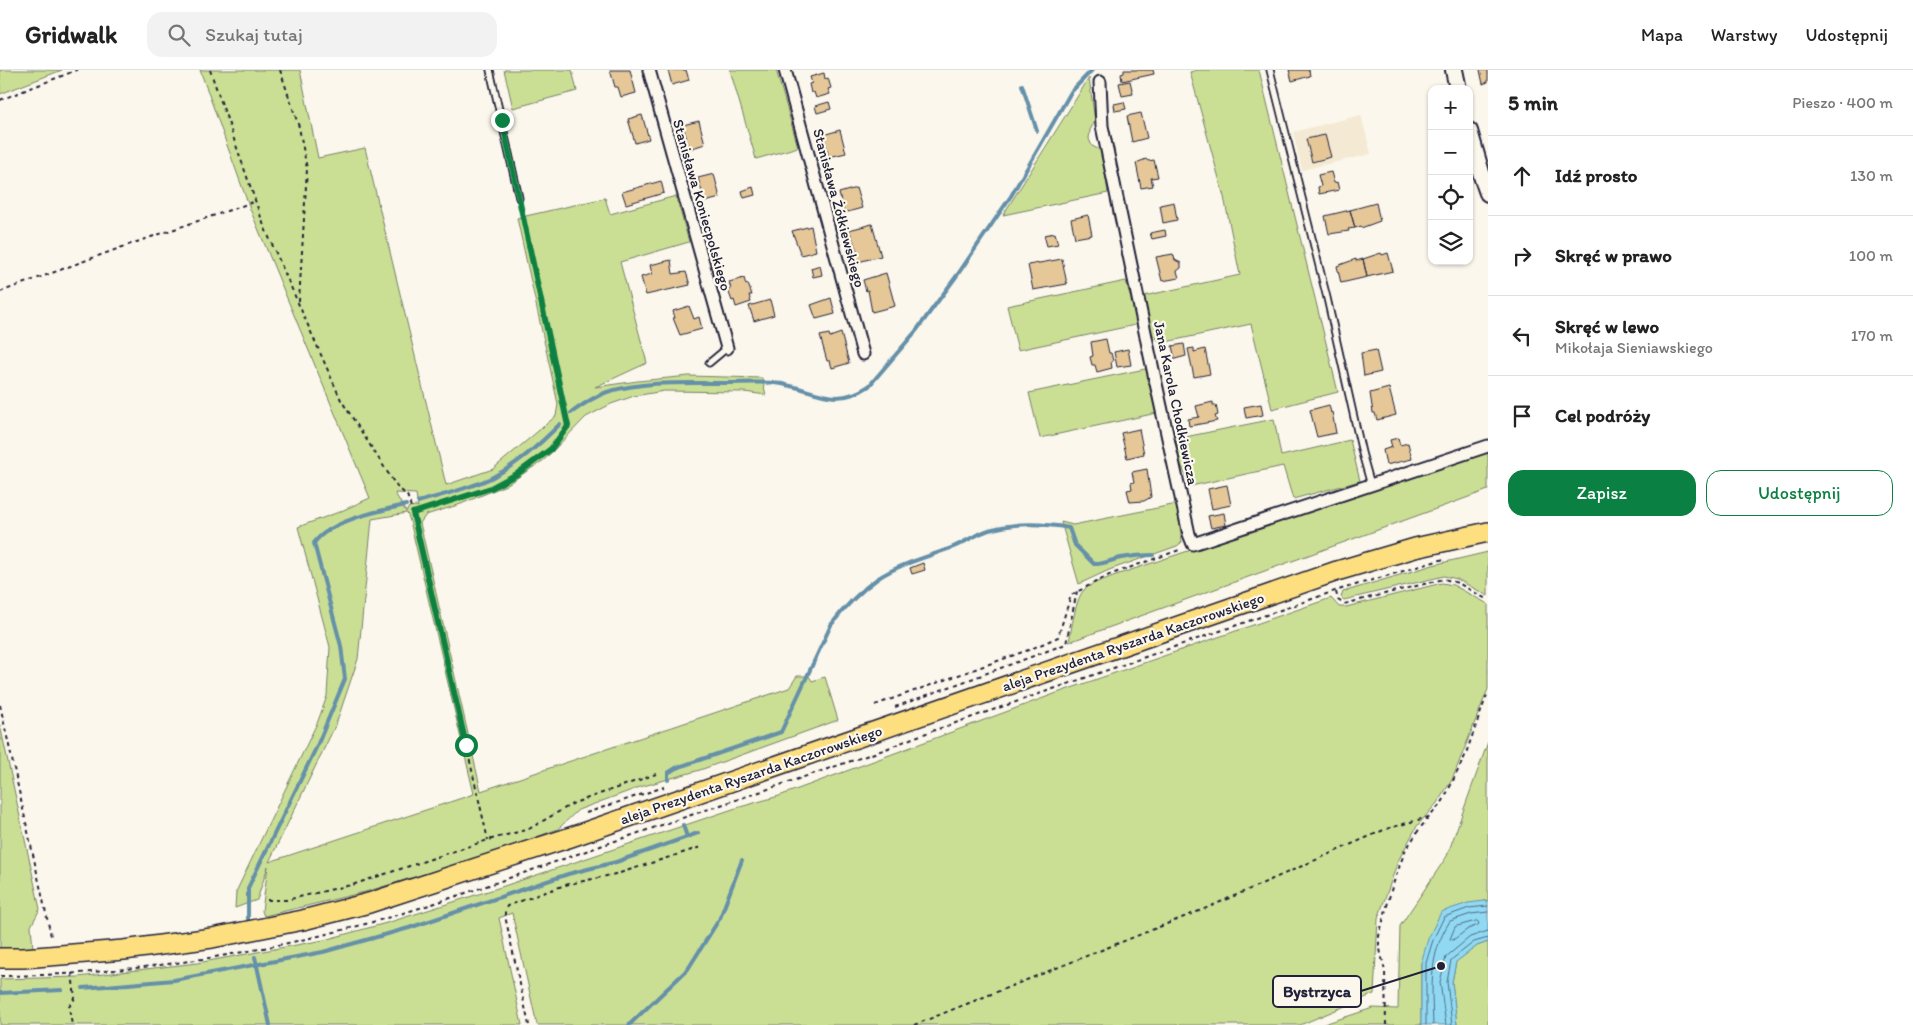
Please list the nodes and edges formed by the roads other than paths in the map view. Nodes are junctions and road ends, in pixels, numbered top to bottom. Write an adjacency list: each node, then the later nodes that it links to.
1 (490, 70): 10 (lane)
2 (649, 70): 11 (street, Stanisława Koniecpolskiego)
3 (785, 70): 12 (street, Stanisława Żółkiewskiego)
4 (1270, 70): 15 (lane)
5 (1454, 70): 7 (street)
6 (1100, 82): 15 (street, Jana Karola Chodkiewicza)
7 (1457, 85)
8 (1473, 145): 9 (street)
9 (1488, 192)
10 (519, 198)
11 (727, 348): 13 (lane)
12 (863, 354)
13 (709, 363)
14 (1488, 446): 15 (street)
15 (1371, 484)
16 (1488, 532): 17 (main road, aleja Prezydenta Ryszarda Kaczorowskiego)
17 (0, 958)

